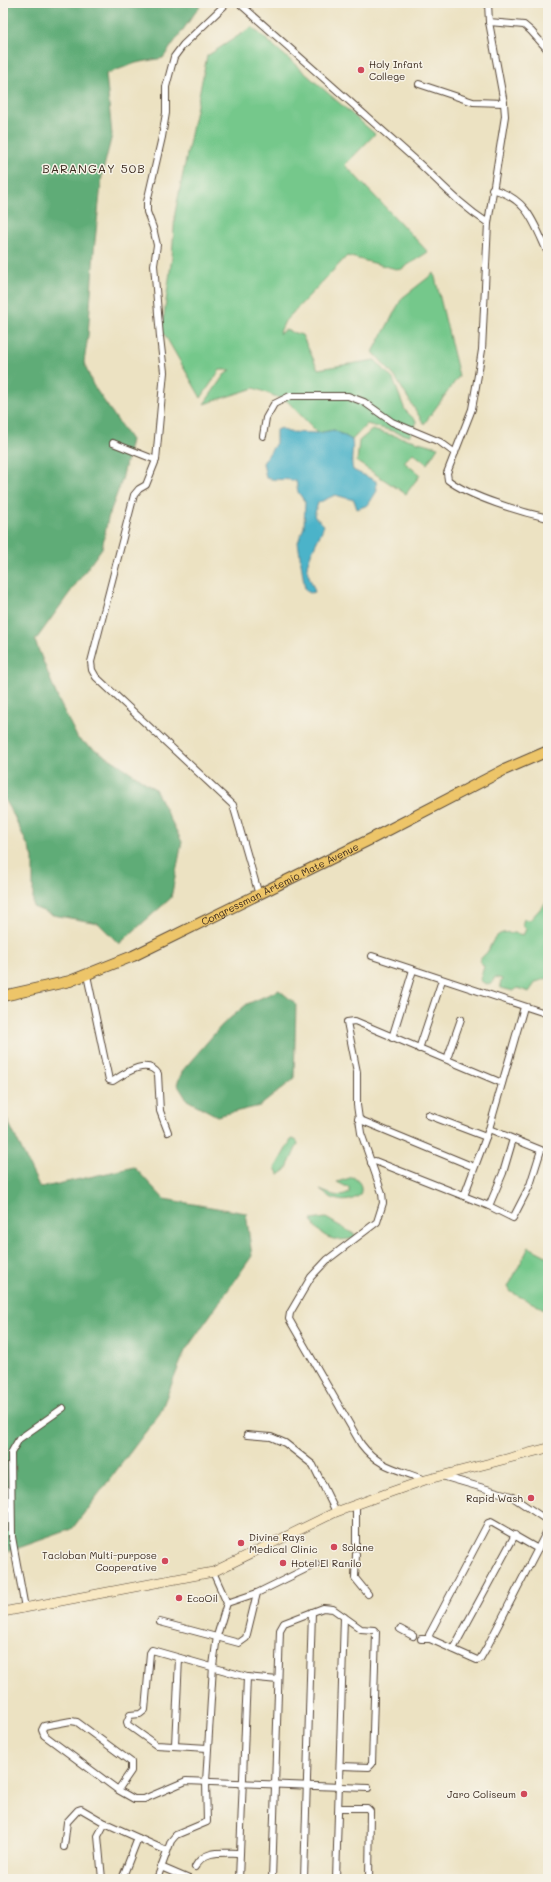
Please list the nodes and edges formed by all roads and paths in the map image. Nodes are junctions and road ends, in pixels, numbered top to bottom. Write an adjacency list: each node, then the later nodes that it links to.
1 (227, 3): 14 (street)
2 (239, 3): 9 (street)
3 (488, 3): 4 (street)
4 (489, 22): 5 (street); 7 (street)
5 (548, 50)
6 (419, 84): 7 (street)
7 (504, 103): 8 (street)
8 (492, 189): 9 (street); 10 (street)
9 (488, 223): 13 (street)
10 (546, 249)
11 (263, 436): 13 (street)
12 (113, 443): 14 (street)
13 (455, 453): 15 (street)
14 (156, 460): 17 (street)
15 (548, 518)
16 (548, 751): 17 (main road, Congressman Artemio Mate Avenue)
17 (259, 895): 20 (main road, Congressman Artemio Mate Avenue)
18 (372, 956): 19 (street)
19 (412, 970): 21 (street); 26 (street)
20 (87, 975): 22 (main road, Congressman Artemio Mate Avenue); 33 (street)
21 (442, 980): 23 (street); 27 (street)
22 (3, 996)
23 (524, 1007): 24 (street); 29 (street)
24 (548, 1014)
25 (461, 1019): 28 (street)
26 (392, 1038): 27 (street); 31 (street)
27 (419, 1049): 28 (street)
28 (447, 1059): 29 (street)
29 (502, 1084): 32 (street)
30 (428, 1116): 34 (street)
31 (358, 1119): 36 (street); 37 (street)
32 (489, 1129): 34 (street); 35 (street)
33 (168, 1132)
34 (486, 1137): 37 (street)
35 (513, 1139): 39 (street); 39 (street)
36 (371, 1163): 38 (street); 44 (street)
37 (474, 1167): 38 (street)
38 (464, 1196): 39 (street)
39 (489, 1206)
40 (63, 1408): 56 (street)
41 (247, 1435): 46 (street)
42 (548, 1448): 43 (main road)
43 (441, 1476): 44 (main road); 47 (street)
44 (425, 1480): 45 (main road)
45 (356, 1505): 46 (main road); 54 (street)
46 (336, 1512): 52 (main road)
47 (548, 1521)
48 (548, 1529): 50 (street)
49 (515, 1535): 50 (street); 65 (street); 66 (street)
50 (538, 1549): 66 (street)
51 (316, 1564): 53 (street)
52 (214, 1572): 55 (street); 56 (main road)
53 (257, 1593): 55 (street); 62 (street)
54 (368, 1594)
55 (227, 1603): 62 (street)
56 (25, 1608): 57 (main road)
57 (3, 1612)
58 (312, 1612): 59 (street); 70 (street); 76 (street)
59 (344, 1617): 73 (street); 73 (street)
60 (160, 1622): 62 (street)
61 (400, 1629): 63 (street)
62 (217, 1636): 68 (street)
63 (413, 1636)
64 (421, 1639): 65 (street)
65 (430, 1639): 66 (street)
66 (453, 1649)
67 (179, 1658): 68 (street); 71 (street); 71 (street)
68 (213, 1666): 69 (street); 72 (street)
69 (247, 1677): 70 (street); 75 (street)
70 (278, 1680): 77 (street)
71 (175, 1746): 72 (street)
72 (208, 1748): 74 (street)
73 (341, 1766): 78 (street)
74 (206, 1782): 75 (street); 80 (street); 85 (street)
75 (242, 1783): 77 (street); 86 (street)
76 (306, 1784): 77 (street); 78 (street); 95 (street)
77 (274, 1785): 94 (street)
78 (340, 1787): 79 (street); 81 (street)
79 (368, 1788)
80 (118, 1790): 80 (street)
81 (339, 1808): 96 (street); 97 (street)
82 (104, 1823): 83 (street); 84 (street); 89 (street)
83 (138, 1838): 85 (street); 90 (street)
84 (64, 1847)
85 (167, 1851): 87 (street)
86 (240, 1853): 88 (street); 93 (street)
87 (161, 1867): 91 (street); 92 (street)
88 (196, 1867)
89 (102, 1879)
90 (122, 1879)
91 (157, 1879)
92 (190, 1879)
93 (239, 1879)
94 (272, 1879)
95 (304, 1879)
96 (336, 1879)
97 (369, 1879)

